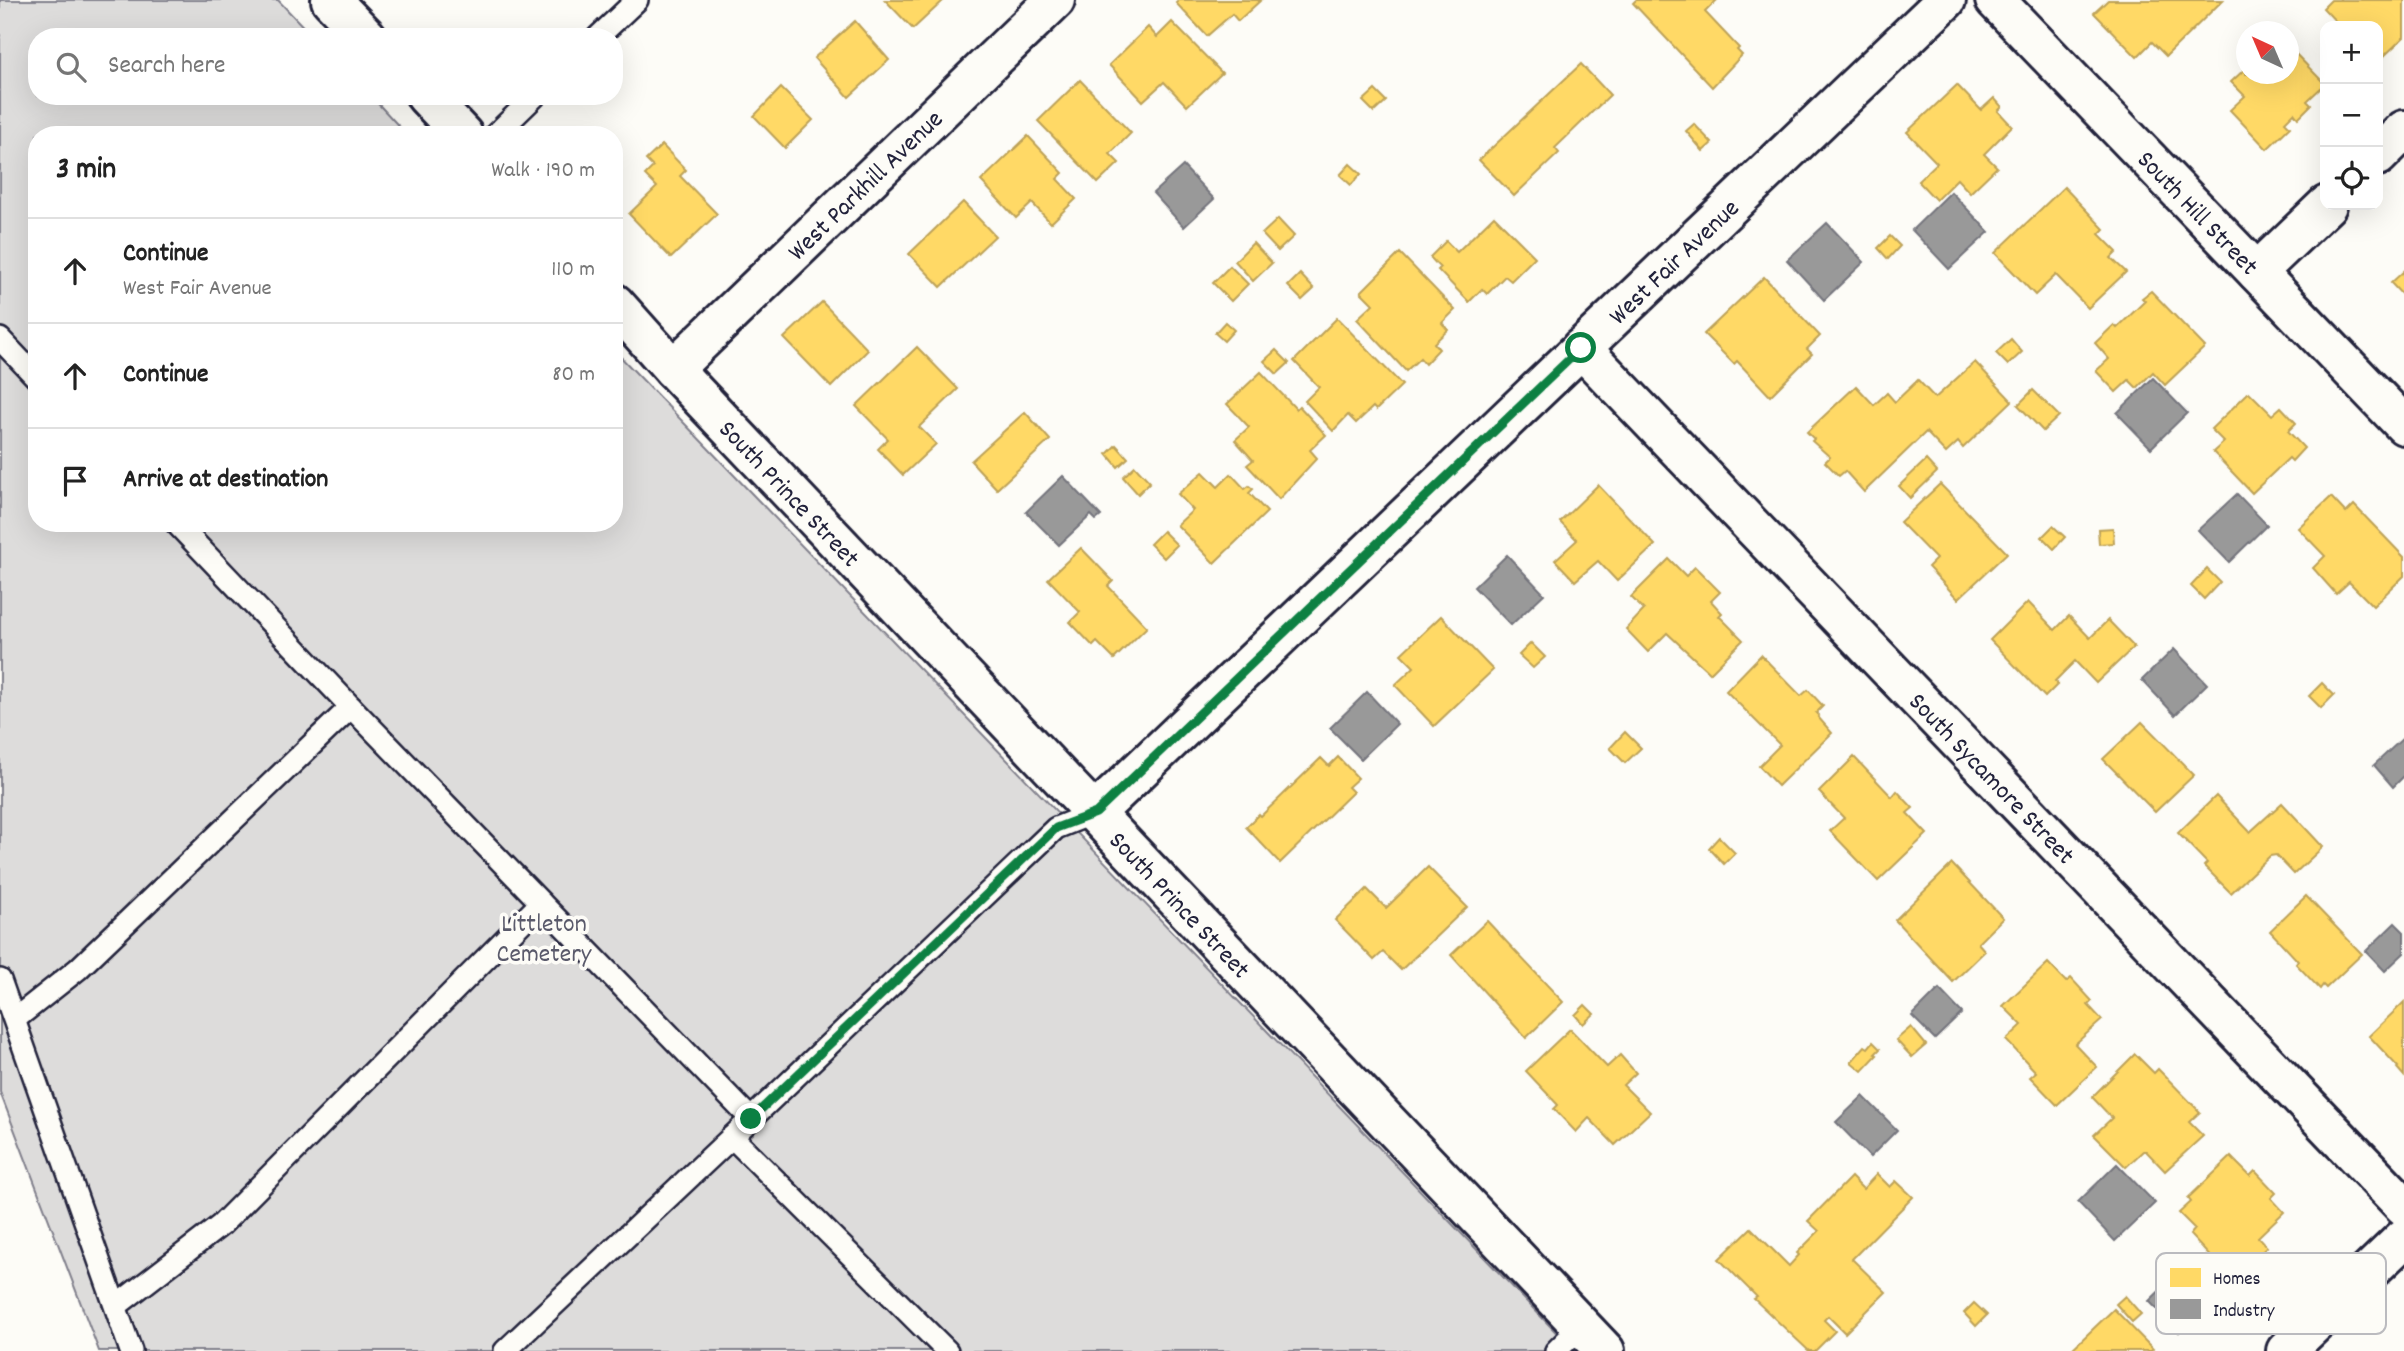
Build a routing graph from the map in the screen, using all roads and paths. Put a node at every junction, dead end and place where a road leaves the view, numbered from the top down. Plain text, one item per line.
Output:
1 (331, 0) edge
2 (637, 0) edge
3 (1055, 0) edge
4 (1946, 0) edge
5 (1995, 0) edge
6 (358, 28) edge
7 (607, 28) edge
8 (435, 105) edge
9 (526, 105) edge
10 (454, 126) edge
11 (504, 126) edge
12 (2404, 130) edge
13 (2383, 151) edge
14 (2322, 210) edge
15 (2257, 272) junction
16 (623, 313) edge
17 (0, 339) edge
18 (1581, 348) junction
19 (28, 368) edge
20 (673, 369) junction
21 (2404, 425) edge
22 (185, 532) edge
23 (351, 707) junction
24 (1096, 813) junction
25 (541, 902) junction
26 (0, 980) edge
27 (15, 1020) junction
28 (751, 1119) junction
29 (732, 1138) junction
30 (2404, 1206) edge
31 (2404, 1238) edge
32 (2386, 1255) edge
33 (116, 1306) junction
34 (2304, 1334) edge
35 (1581, 1343) edge
36 (131, 1351) edge
37 (505, 1351) edge
38 (947, 1351) edge
39 (2286, 1351) edge

1 - 6 street
2 - 7 lane
3 - 20 street, West Parkhill Avenue
4 - 18 street, West Fair Avenue
5 - 15 street, South Hill Street
8 - 10 street
9 - 11 lane
12 - 13 street
14 - 15 street
15 - 21 street, South Hill Street
16 - 20 street, South Prince Street
17 - 19 lane
18 - 24 street, West Fair Avenue
18 - 30 street, South Sycamore Street
20 - 24 street, South Prince Street
22 - 23 lane
23 - 25 lane
23 - 27 lane
24 - 28 lane
24 - 35 street, South Prince Street
25 - 28 lane
25 - 33 lane
26 - 27 lane
27 - 33 lane
28 - 29 lane
29 - 37 lane
29 - 38 lane
31 - 32 street
33 - 36 lane
34 - 39 street

